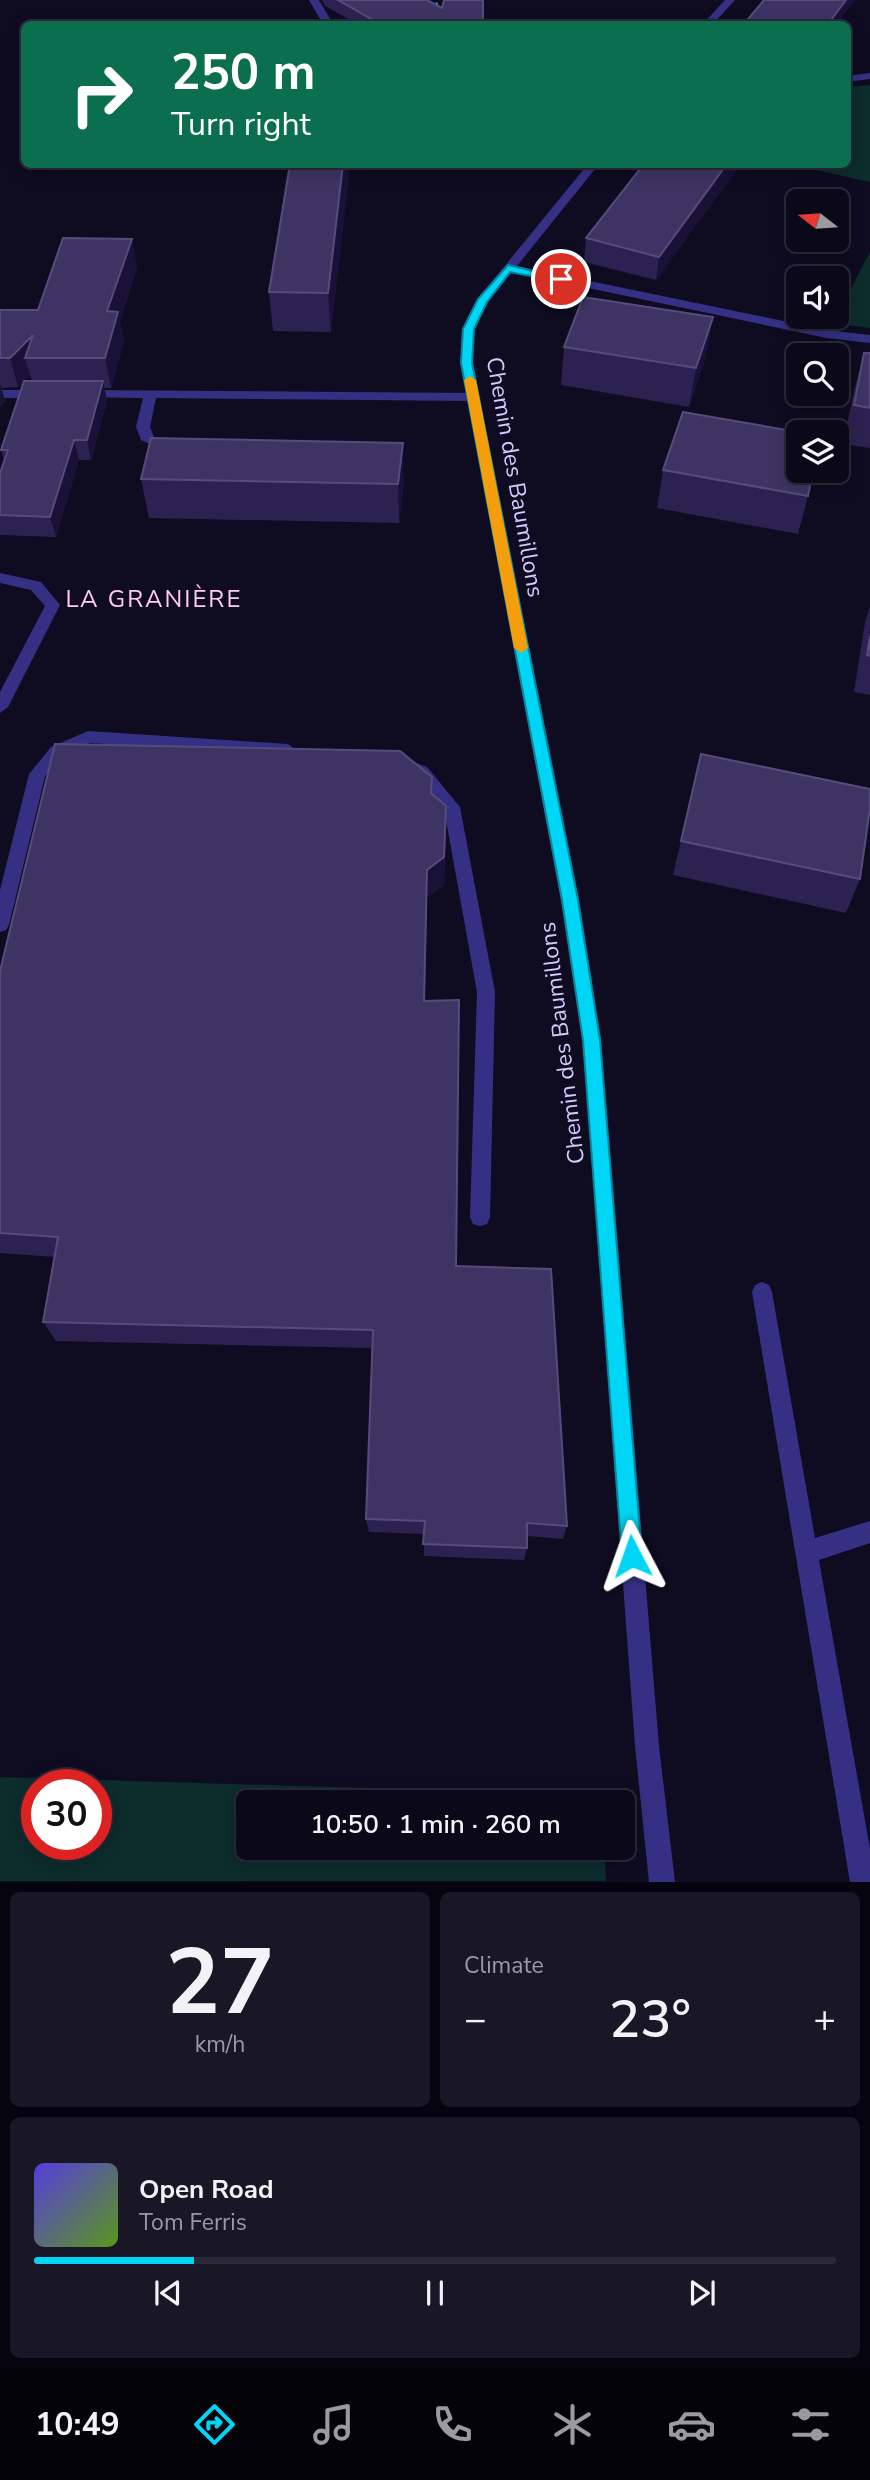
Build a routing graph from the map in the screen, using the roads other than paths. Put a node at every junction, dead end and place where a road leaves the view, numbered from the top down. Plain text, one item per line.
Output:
1 (314, 0) edge
2 (730, 0) edge
3 (326, 21) edge
4 (711, 21) edge
5 (870, 76) edge
6 (851, 78) edge
7 (591, 168) edge
8 (508, 268) junction
9 (870, 339) edge
10 (0, 394) edge
11 (150, 394) junction
12 (473, 397) junction
13 (179, 451) edge
14 (0, 579) edge
15 (5, 685) edge
16 (0, 707) edge
17 (307, 751) edge
18 (399, 761) edge
19 (0, 925) edge
20 (480, 1217) dead end
21 (762, 1292) dead end
22 (870, 1532) edge
23 (808, 1552) junction
24 (663, 1881) edge
25 (863, 1881) edge

1 - 3 street
2 - 4 street
5 - 6 street
7 - 8 street, Chemin des Baumillons
8 - 9 street
8 - 12 street, Chemin des Baumillons
10 - 11 street
11 - 12 street
11 - 13 street
12 - 24 street, Chemin des Baumillons
14 - 15 street
15 - 16 street
17 - 19 street
18 - 20 street
21 - 23 street
22 - 23 street
23 - 25 street

